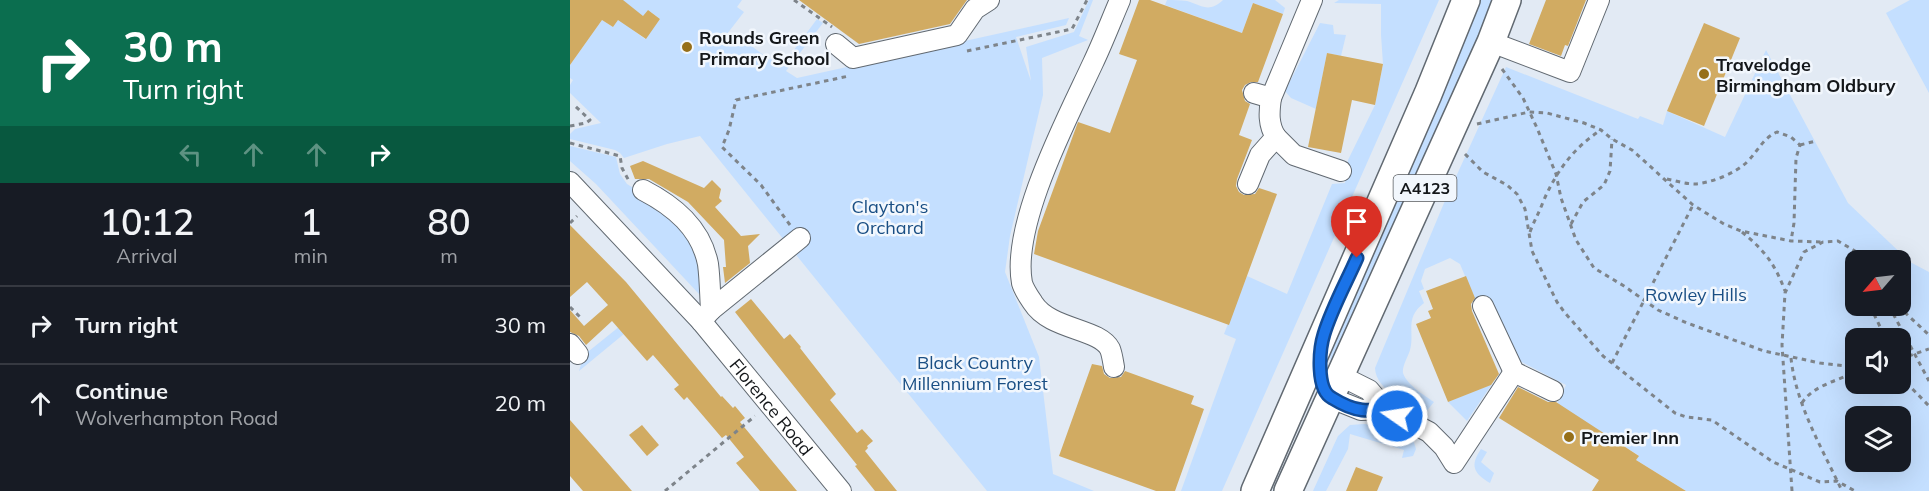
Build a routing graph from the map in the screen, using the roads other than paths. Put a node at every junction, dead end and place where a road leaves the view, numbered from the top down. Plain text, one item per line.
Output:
1 (989, 0) edge
2 (1120, 0) edge
3 (1312, 0) edge
4 (1466, 0) edge
5 (1507, 0) edge
6 (1599, 0) edge
7 (835, 37) road end
8 (1491, 42) junction
9 (1276, 137) junction
10 (1341, 171) dead end
11 (570, 182) edge
12 (1248, 184) dead end
13 (643, 190) road end
14 (800, 238) road end
15 (1483, 306) dead end
16 (706, 316) junction
17 (1323, 336) junction
18 (1114, 367) dead end
19 (1514, 372) junction
20 (1332, 387) junction
21 (1553, 391) dead end
22 (841, 491) edge
23 (1255, 491) edge
24 (1262, 491) edge
25 (1288, 491) edge

1 - 7 street
2 - 18 street
3 - 9 street
4 - 17 highway, A4123
5 - 8 highway, A4123
6 - 8 street
8 - 20 highway, A4123
9 - 10 street
9 - 12 street
11 - 16 street, Florence Road
13 - 16 street
14 - 16 street
15 - 19 street
16 - 22 street, Florence Road
17 - 20 highway
17 - 23 highway, A4123
19 - 20 street
19 - 21 street
20 - 24 highway
20 - 25 highway, A4123

